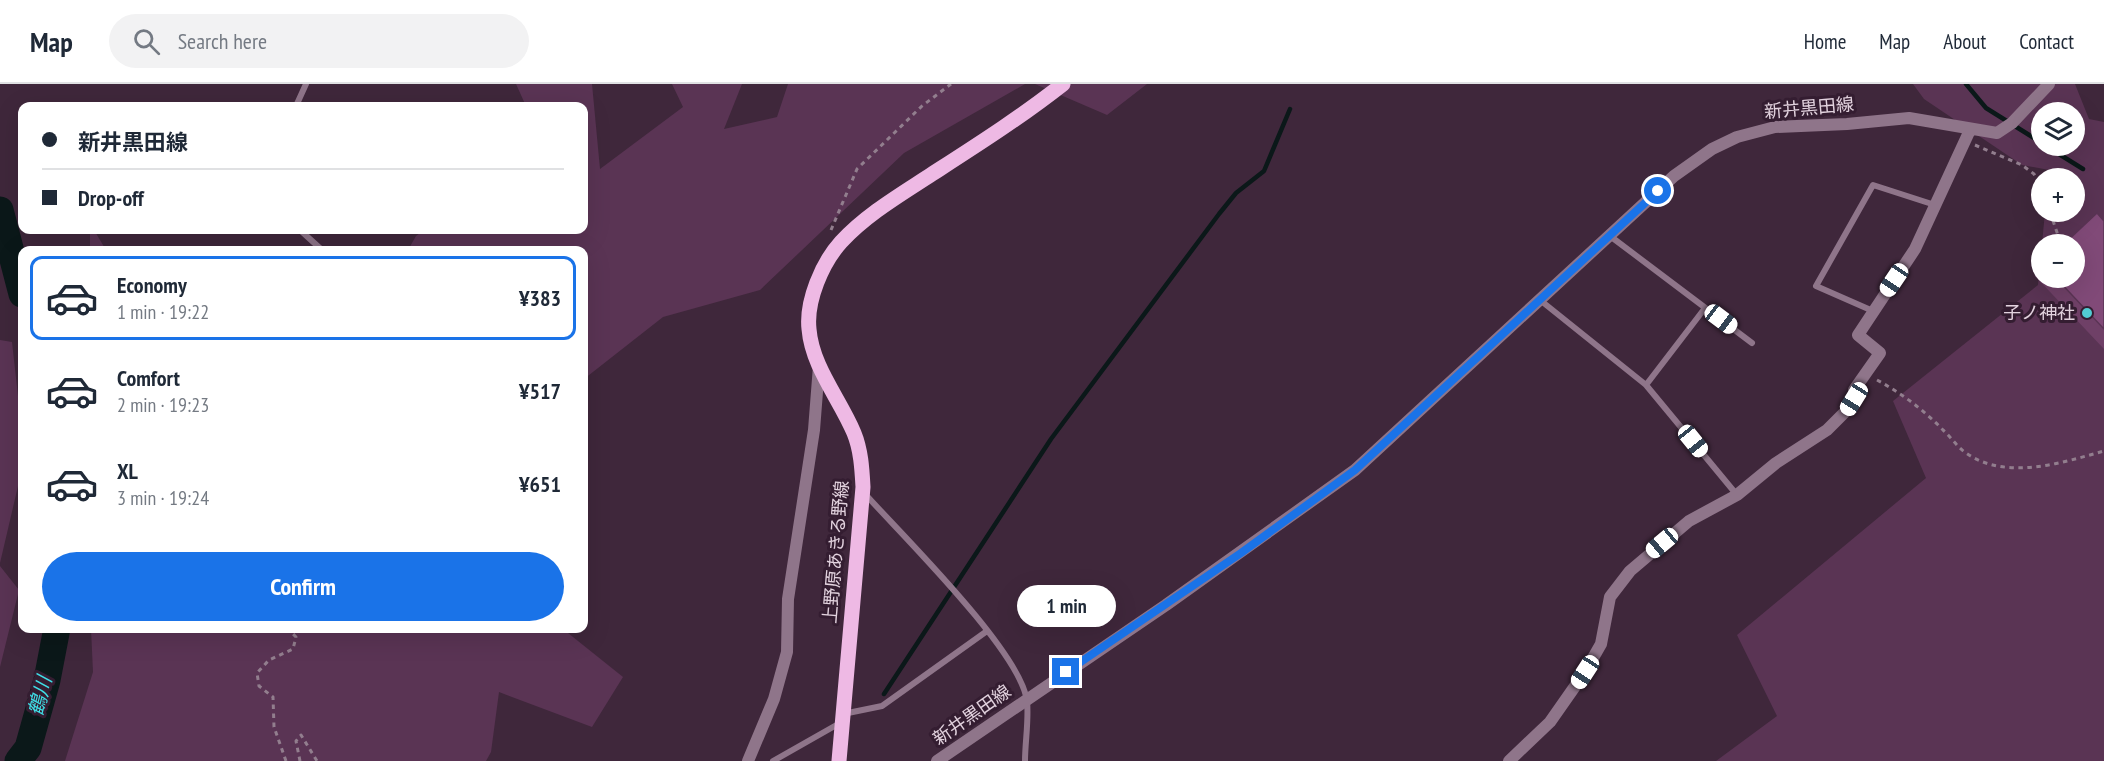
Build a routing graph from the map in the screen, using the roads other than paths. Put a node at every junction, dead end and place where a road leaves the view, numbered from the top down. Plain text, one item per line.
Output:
1 (306, 84) edge
2 (1063, 84) edge
3 (2049, 84) edge
4 (298, 102) edge
5 (1971, 134) junction
6 (1935, 205) junction
7 (304, 234) edge
8 (1610, 236) junction
9 (318, 246) edge
10 (1539, 300) junction
11 (1705, 308) junction
12 (1873, 311) junction
13 (1752, 343) dead end
14 (819, 365) junction
15 (1646, 385) junction
16 (862, 492) junction
17 (1737, 495) junction
18 (987, 631) junction
19 (1027, 699) junction
20 (842, 718) junction
21 (748, 761) edge
22 (773, 761) edge
23 (839, 761) edge
24 (937, 761) edge
25 (1025, 761) edge
26 (1509, 761) edge

1 - 4 lane
2 - 14 main road, 上野原あきる野線
3 - 5 street, 新井黒田線
5 - 6 street
5 - 8 street, 新井黒田線
6 - 12 street
6 - 12 lane
7 - 9 lane
8 - 10 street, 新井黒田線
8 - 11 lane
10 - 15 lane
10 - 19 street, 新井黒田線
11 - 13 lane
11 - 15 lane
12 - 17 street
14 - 16 main road, 上野原あきる野線
14 - 21 street
15 - 17 lane
16 - 18 lane
16 - 20 main road, 上野原あきる野線
17 - 26 street
18 - 19 lane
18 - 20 lane
19 - 24 street, 新井黒田線
19 - 25 lane
20 - 22 lane
20 - 23 main road, 上野原あきる野線

